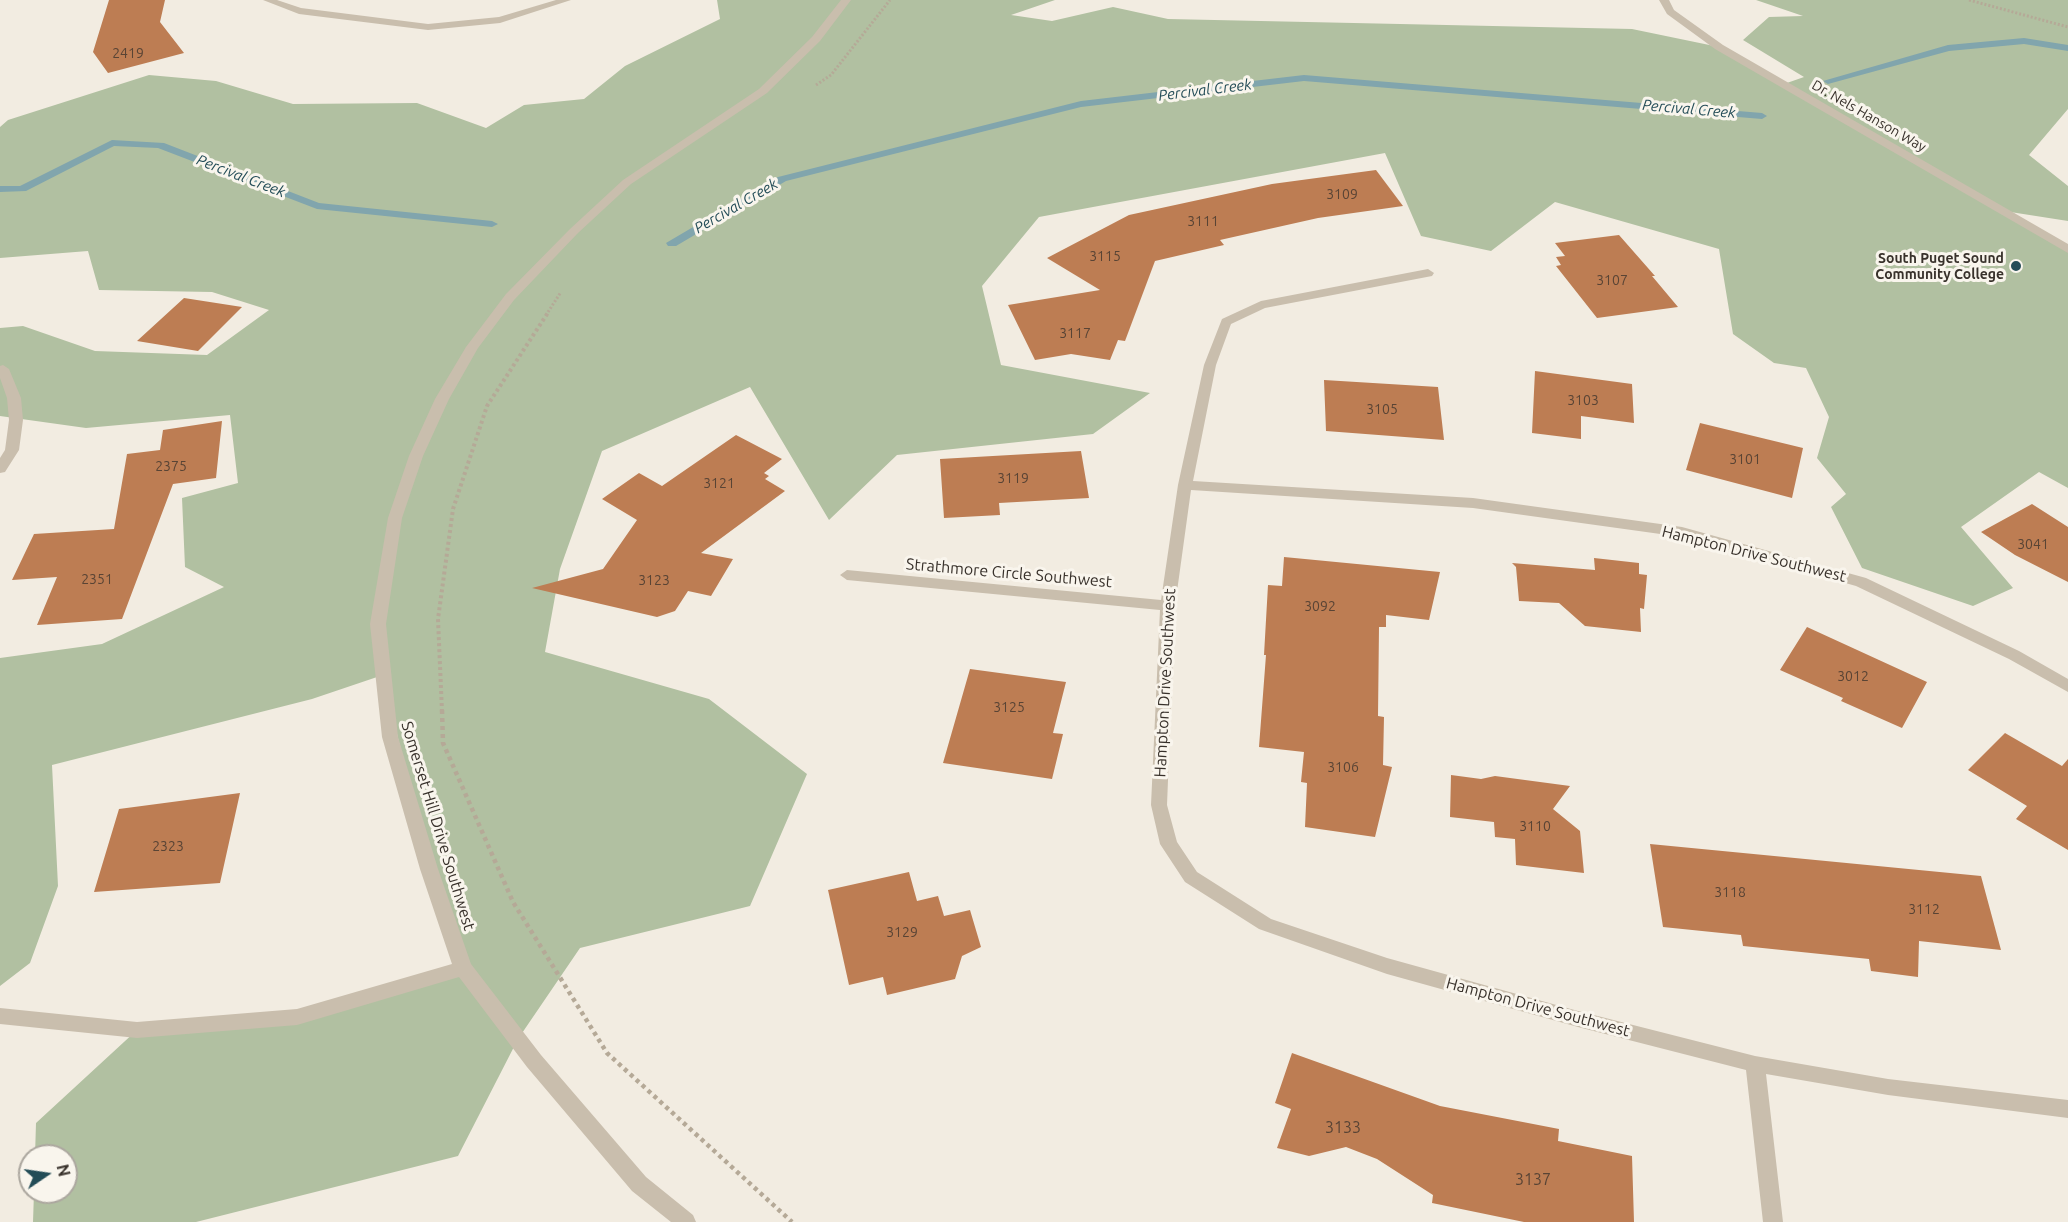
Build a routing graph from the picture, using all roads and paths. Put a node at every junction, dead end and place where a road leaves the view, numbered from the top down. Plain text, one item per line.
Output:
1 (268, 0) edge
2 (566, 0) edge
3 (846, 0) edge
4 (890, 0) edge
5 (1664, 0) edge
6 (1969, 0) edge
7 (2068, 27) edge
8 (811, 87) dead end
9 (2068, 249) edge
10 (1428, 273) dead end
11 (563, 289) dead end
12 (3, 369) dead end
13 (0, 469) edge
14 (1185, 485) junction
15 (847, 575) dead end
16 (1168, 606) junction
17 (2068, 686) edge
18 (463, 968) junction
19 (0, 1016) edge
20 (1755, 1064) junction
21 (2068, 1109) edge
22 (686, 1222) edge
23 (792, 1222) edge
24 (1773, 1222) edge

1 - 2 street
3 - 18 street, Somerset Hill Drive Southwest
4 - 8 path
5 - 9 street, Dr. Nels Hanson Way
6 - 7 path
10 - 14 street
11 - 23 path
12 - 13 street
14 - 16 street, Hampton Drive Southwest
14 - 17 street, Hampton Drive Southwest
15 - 16 street, Strathmore Circle Southwest
16 - 20 street, Hampton Drive Southwest
18 - 19 street
18 - 22 street, Somerset Hill Drive Southwest
20 - 21 street, Hampton Drive Southwest
20 - 24 street

